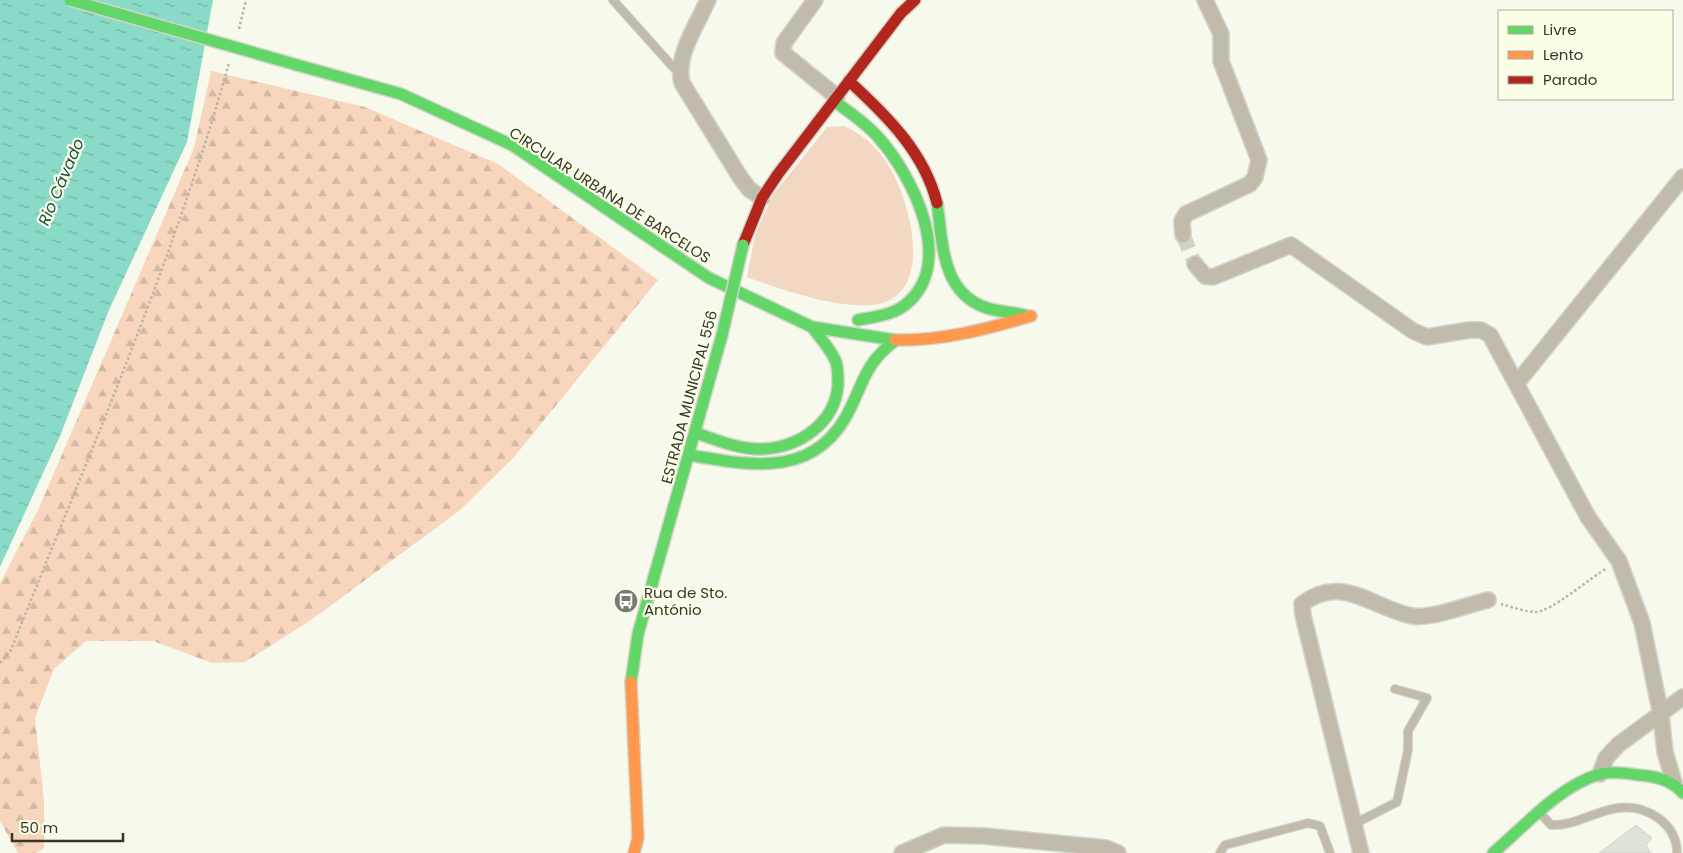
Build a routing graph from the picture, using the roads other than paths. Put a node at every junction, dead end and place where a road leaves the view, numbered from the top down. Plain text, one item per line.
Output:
1 (70, 0) edge
2 (613, 0) edge
3 (708, 0) edge
4 (815, 0) edge
5 (915, 0) edge
6 (1205, 0) edge
7 (679, 71) junction
8 (849, 81) junction
9 (836, 99) junction
10 (1683, 176) edge
11 (762, 198) junction
12 (1183, 235) tunnel mouth
13 (1195, 264) tunnel mouth
14 (764, 304) junction
15 (811, 312) dead end
16 (892, 324) dead end
17 (1000, 324) junction
18 (936, 326) dead end
19 (812, 327) junction
20 (896, 340) junction
21 (1517, 383) junction
22 (696, 433) junction
23 (690, 455) junction
24 (1488, 600) road end
25 (1395, 689) dead end
26 (1683, 697) edge
27 (1661, 714) junction
28 (1600, 774) junction
29 (1678, 788) edge
30 (1540, 814) junction
31 (1354, 824) junction
32 (907, 852) edge
33 (634, 853) edge
34 (1118, 853) edge
35 (1220, 853) edge
36 (1330, 853) edge
37 (1362, 853) edge
38 (1493, 853) edge
39 (1677, 853) edge

1 - 14 main road, CIRCULAR URBANA DE BARCELOS, bridge
2 - 7 lane
3 - 7 street
4 - 9 street
5 - 8 main road, ESTRADA MUNICIPAL 556
6 - 12 street
7 - 11 street
8 - 9 main road, ESTRADA MUNICIPAL 556
8 - 17 main road
9 - 11 main road, ESTRADA MUNICIPAL 556
9 - 16 main road
10 - 21 street
11 - 22 main road, ESTRADA MUNICIPAL 556, bridge
13 - 21 street
14 - 15 main road, CIRCULAR URBANA DE BARCELOS
14 - 19 main road, CIRCULAR URBANA DE BARCELOS
17 - 18 main road
17 - 20 main road, CIRCULAR URBANA DE BARCELOS
19 - 20 main road, CIRCULAR URBANA DE BARCELOS
19 - 22 main road
20 - 23 main road
21 - 27 street
22 - 23 main road, ESTRADA MUNICIPAL 556
23 - 33 main road, ESTRADA MUNICIPAL 556
24 - 31 street
25 - 31 lane
26 - 27 street
27 - 28 street
27 - 29 street
28 - 29 main road
28 - 30 main road
30 - 38 main road
30 - 39 lane
31 - 37 street
32 - 34 street
35 - 36 lane

